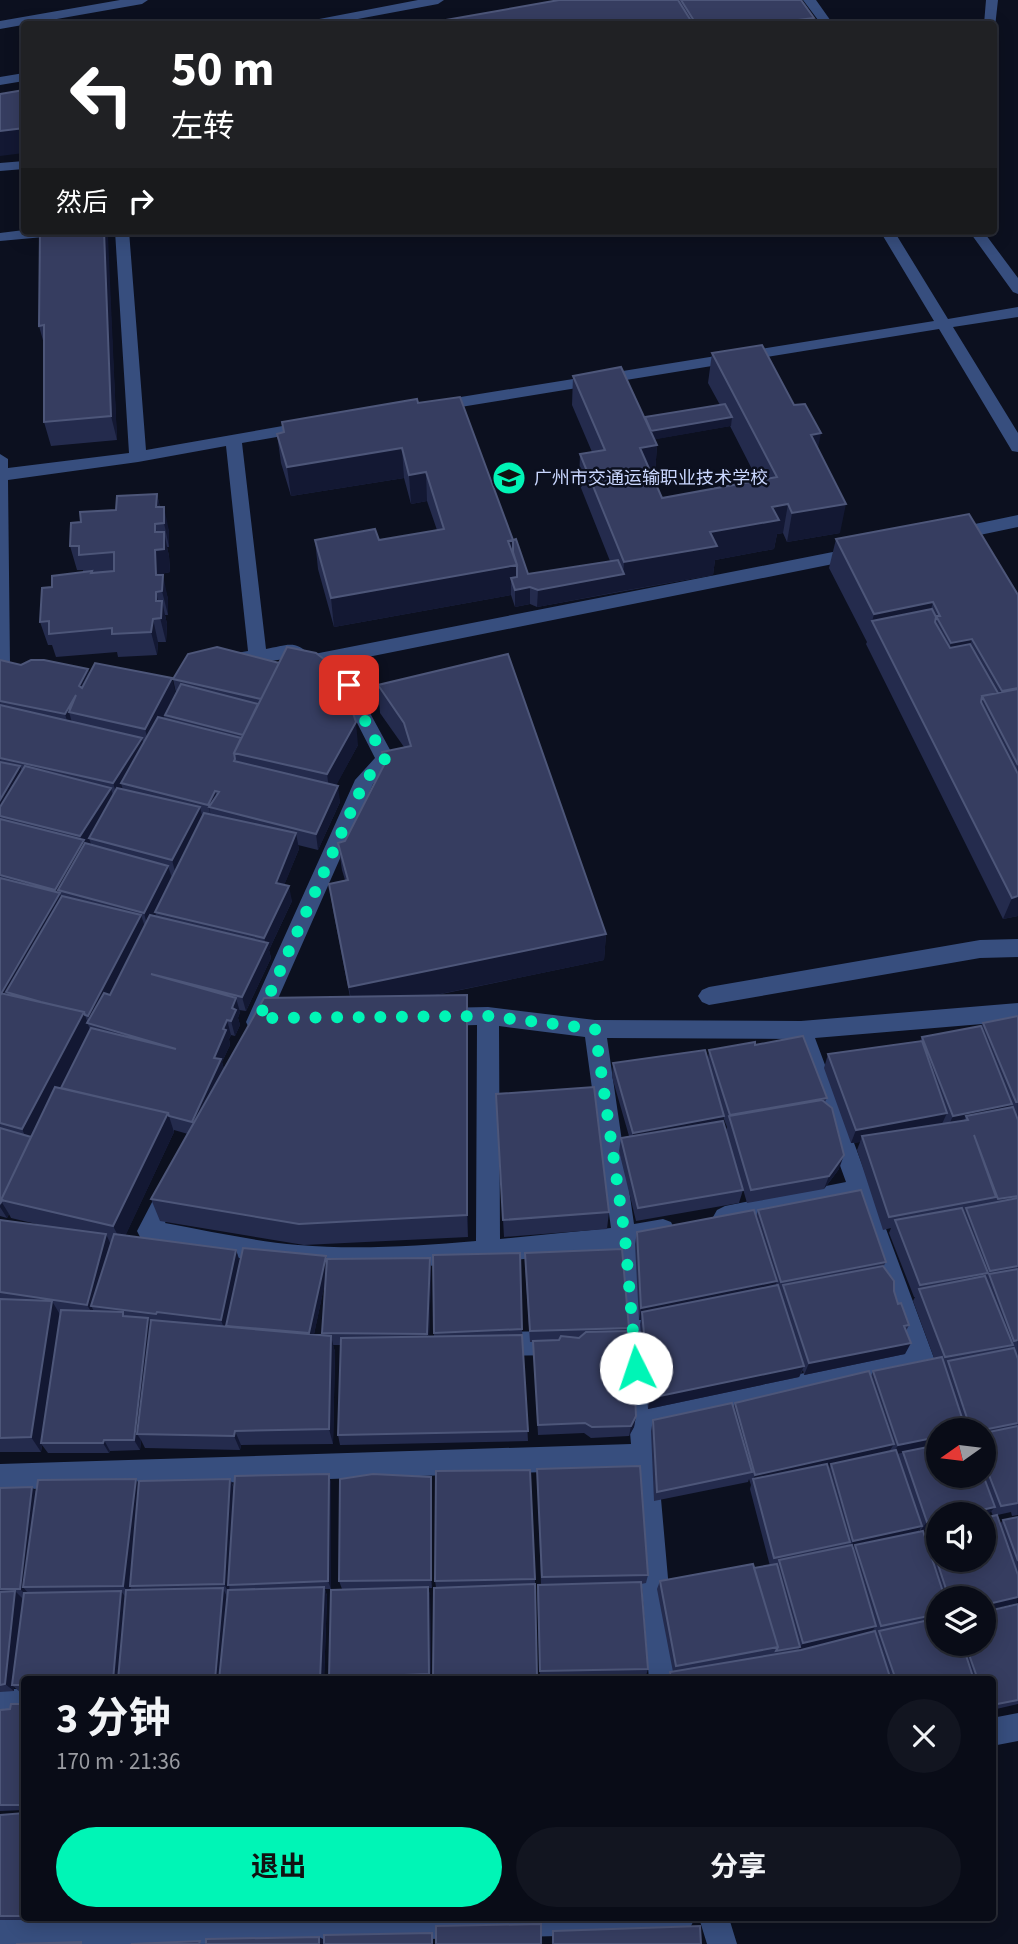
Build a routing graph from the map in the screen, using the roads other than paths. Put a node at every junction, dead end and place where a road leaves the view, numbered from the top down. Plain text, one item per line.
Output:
1 (142, 0) edge
2 (438, 0) edge
3 (809, 0) edge
4 (992, 0) edge
5 (106, 3) edge
6 (330, 21) edge
7 (825, 21) edge
8 (990, 21) edge
9 (0, 25) edge
10 (21, 78) edge
11 (0, 81) edge
12 (21, 165) edge
13 (0, 167) edge
14 (22, 235) edge
15 (122, 235) edge
16 (889, 235) edge
17 (979, 235) edge
18 (0, 237) edge
19 (1018, 289) edge
20 (1018, 312) edge
21 (944, 324) junction
22 (425, 408) edge
23 (329, 423) edge
24 (233, 439) junction
25 (1018, 447) edge
26 (138, 457) junction
27 (1, 467) edge
28 (1018, 521) edge
29 (937, 537) edge
30 (870, 551) edge
31 (258, 656) junction
32 (208, 663) edge
33 (303, 663) junction
34 (5, 665) edge
35 (1018, 948) edge
36 (709, 996) dead end
37 (1018, 1012) edge
38 (488, 1016) junction
39 (421, 1017) edge
40 (259, 1018) junction
41 (286, 1018) edge
42 (595, 1029) junction
43 (801, 1030) junction
44 (247, 1042) edge
45 (180, 1172) edge
46 (860, 1189) junction
47 (149, 1231) junction
48 (625, 1237) junction
49 (127, 1241) edge
50 (488, 1251) junction
51 (608, 1341) edge
52 (635, 1341) junction
53 (581, 1342) edge
54 (473, 1345) edge
55 (640, 1422) junction
56 (643, 1456) junction
57 (0, 1477) edge
58 (663, 1676) edge
59 (21, 1702) edge
60 (0, 1703) edge
61 (1018, 1727) edge
62 (996, 1731) edge
63 (560, 1921) edge
64 (715, 1921) edge
65 (0, 1935) edge
66 (722, 1944) edge

1 - 5 street
2 - 6 street
3 - 7 street
4 - 8 street
5 - 9 street
10 - 11 street
12 - 13 street
14 - 18 street
15 - 26 street
16 - 21 street
17 - 19 street
20 - 21 street
21 - 22 street
21 - 25 street
23 - 24 street
24 - 26 street
24 - 31 street
26 - 27 street
27 - 34 street
28 - 29 street
30 - 33 street
31 - 32 street
31 - 33 street
33 - 40 street
35 - 36 street
37 - 43 street
38 - 39 street
38 - 42 street
38 - 50 street
40 - 41 street
40 - 44 street
42 - 43 street
42 - 48 street
43 - 46 street
45 - 47 street
46 - 48 street
46 - 55 street
47 - 49 street
47 - 50 street
48 - 50 street
48 - 52 street
51 - 52 street
52 - 55 street
53 - 54 street
55 - 56 street
56 - 57 street
56 - 58 street
59 - 60 street
61 - 62 street
63 - 65 street
64 - 66 street

